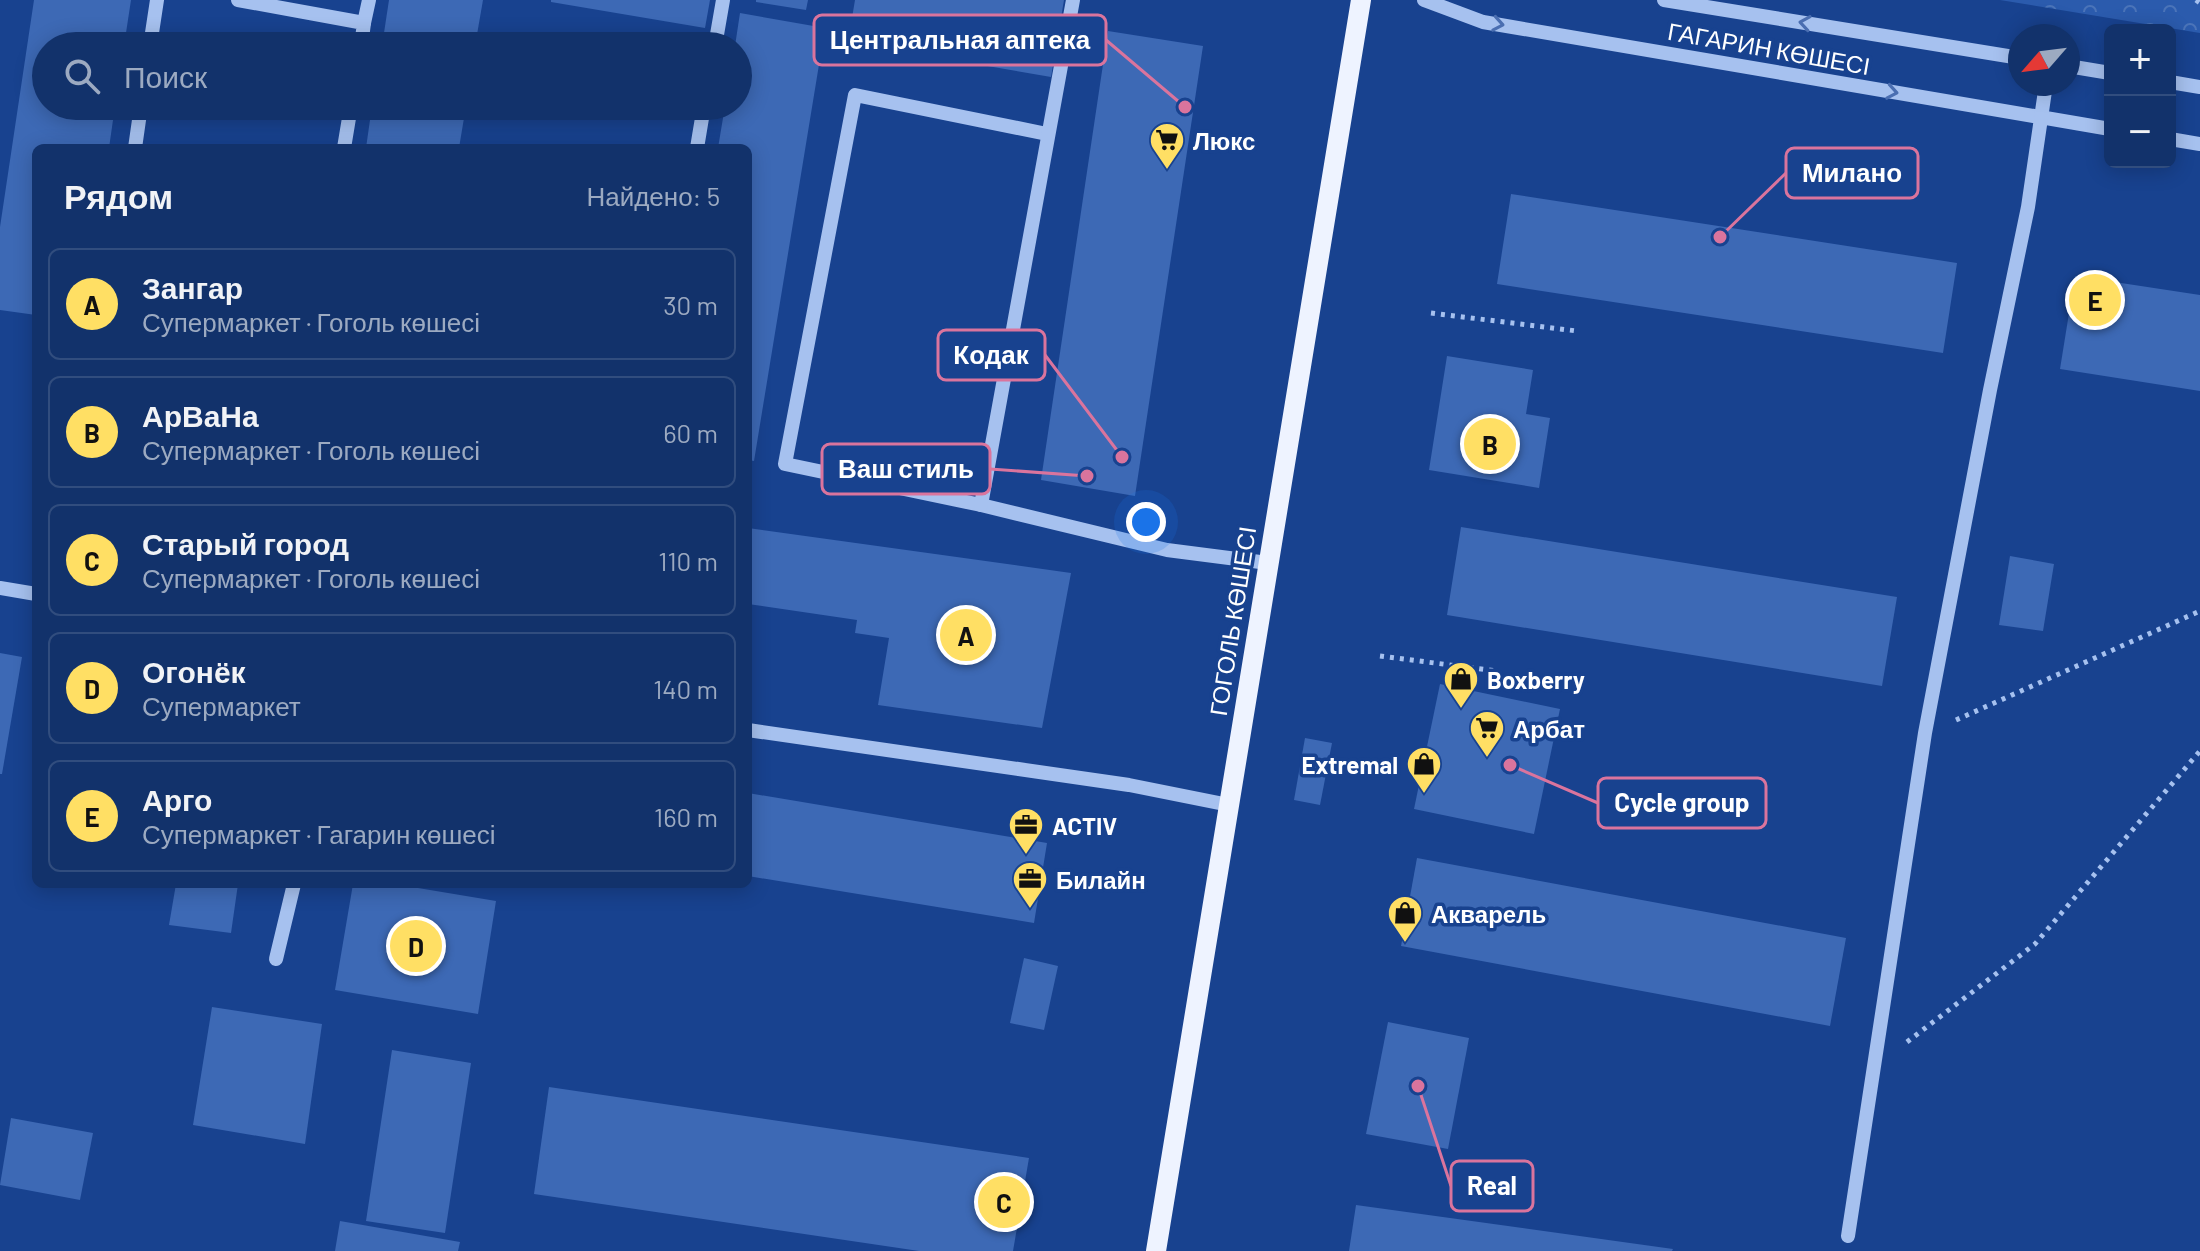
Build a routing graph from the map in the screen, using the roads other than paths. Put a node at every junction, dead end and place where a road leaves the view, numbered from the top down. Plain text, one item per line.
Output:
1 (157, 0) edge
2 (238, 0) edge
3 (369, 0) edge
4 (723, 0) edge
5 (1073, 0) edge
6 (1361, 0) edge
7 (1424, 0) edge
8 (1664, 0) edge
9 (364, 23) junction
10 (152, 32) edge
11 (363, 32) edge
12 (717, 32) edge
13 (2008, 56) edge
14 (2080, 68) edge
15 (2104, 72) edge
16 (2176, 83) edge
17 (2200, 87) edge
18 (2044, 96) edge
19 (2040, 117) junction
20 (139, 120) edge
21 (349, 120) edge
22 (702, 120) edge
23 (2104, 128) edge
24 (1047, 134) junction
25 (2176, 140) edge
26 (136, 144) edge
27 (345, 144) edge
28 (698, 144) edge
29 (2200, 144) edge
30 (981, 505) junction
31 (1268, 563) junction
32 (0, 588) edge
33 (32, 593) edge
34 (752, 731) edge
35 (1229, 805) junction
36 (293, 888) edge
37 (276, 959) dead end
38 (1848, 1236) dead end
39 (1156, 1251) edge

1 - 10 street
2 - 9 street
3 - 9 street
4 - 12 street
5 - 24 street
6 - 31 main road, ГОГОЛЬ КӨШЕСІ
7 -> 19 street, ГАГАРИН КӨШЕСІ
13 -> 8 street, ГАГАРИН КӨШЕСІ
9 - 11 street
14 - 15 street
16 - 17 street
18 - 19 street
19 - 23 street, ГАГАРИН КӨШЕСІ
19 - 38 street
20 - 26 street
21 - 27 street
22 - 28 street
24 - 30 street
24 - 30 street
25 - 29 street
30 - 31 street
31 - 35 main road, ГОГОЛЬ КӨШЕСІ
32 - 33 street
34 - 35 street
35 - 39 main road, ГОГОЛЬ КӨШЕСІ
36 - 37 street

